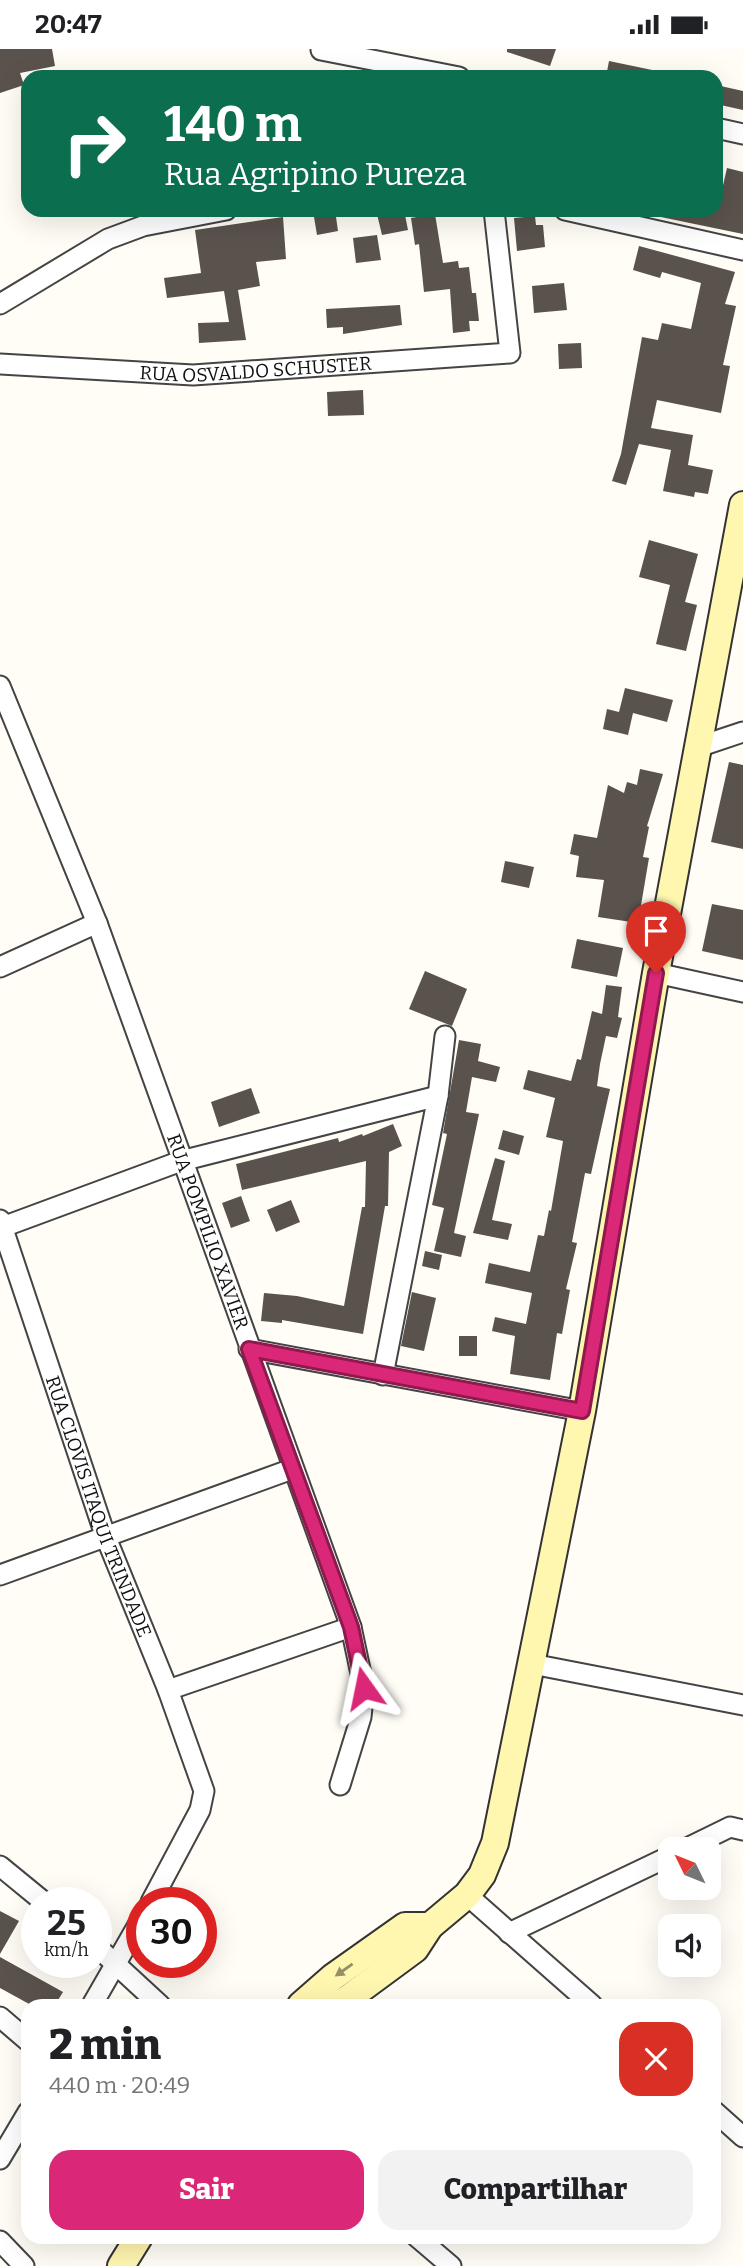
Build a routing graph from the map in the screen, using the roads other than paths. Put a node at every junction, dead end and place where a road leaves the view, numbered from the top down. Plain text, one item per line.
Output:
1 (321, 50) edge
2 (423, 70) edge
3 (723, 130) edge
4 (743, 134) edge
5 (190, 217) edge
6 (495, 217) edge
7 (596, 217) edge
8 (743, 250) edge
9 (0, 304) edge
10 (0, 364) edge
11 (743, 505) edge
12 (0, 686) edge
13 (743, 732) edge
14 (701, 746) junction
15 (97, 923) junction
16 (0, 967) edge
17 (656, 973) junction
18 (743, 992) edge
19 (445, 1036) dead end
20 (438, 1096) junction
21 (181, 1161) junction
22 (1, 1225) edge
23 (249, 1349) junction
24 (383, 1375) junction
25 (582, 1411) junction
26 (292, 1469) junction
27 (105, 1535) junction
28 (0, 1575) edge
29 (351, 1627) junction
30 (532, 1664) junction
31 (168, 1690) junction
32 (743, 1705) edge
33 (340, 1785) dead end
34 (743, 1830) edge
35 (710, 1837) edge
36 (658, 1862) edge
37 (0, 1866) edge
38 (26, 1887) edge
39 (158, 1887) edge
40 (467, 1895) junction
41 (430, 1926) junction
42 (509, 1933) junction
43 (126, 1948) edge
44 (112, 1958) edge
45 (118, 1963) junction
46 (96, 1999) edge
47 (154, 1999) edge
48 (308, 1999) edge
49 (347, 1999) edge
50 (585, 1999) edge
51 (0, 2017) edge
52 (21, 2035) edge
53 (721, 2118) edge
54 (21, 2124) edge
55 (743, 2137) edge
56 (0, 2159) edge
57 (0, 2241) edge
58 (135, 2244) edge
59 (425, 2244) edge
60 (24, 2266) edge
61 (121, 2266) edge
62 (451, 2266) edge

1 - 2 street
3 - 4 street
5 - 9 street
6 - 10 street, RUA OSVALDO SCHUSTER
7 - 8 street
11 - 14 main road
12 - 15 street, RUA POMPILIO XAVIER
13 - 14 street
14 - 17 main road
15 - 16 street
15 - 21 street, RUA POMPILIO XAVIER
17 - 18 street
17 - 25 main road
19 - 20 street
20 - 21 street
20 - 24 street
21 - 22 street
21 - 23 street, RUA POMPILIO XAVIER
22 - 27 street, RUA CLOVIS ITAQUI TRINDADE
23 - 24 street
23 - 26 street, RUA POMPILIO XAVIER
24 - 25 street
25 - 30 main road
26 - 27 street
26 - 29 street, RUA POMPILIO XAVIER
27 - 28 street
27 - 31 street, RUA CLOVIS ITAQUI TRINDADE
29 - 31 street
29 - 33 street, RUA POMPILIO XAVIER
30 - 32 street
30 - 40 main road
31 - 39 street, RUA CLOVIS ITAQUI TRINDADE
34 - 35 street
36 - 42 street
37 - 38 street
40 - 41 main road
40 - 42 street
41 -> 48 main road
41 - 49 main road
42 - 50 street
43 - 45 street
44 - 45 street
45 - 46 street
45 - 47 street
51 - 52 street
53 - 55 street
54 - 56 street
57 - 60 street
58 - 61 main road
59 - 62 street

